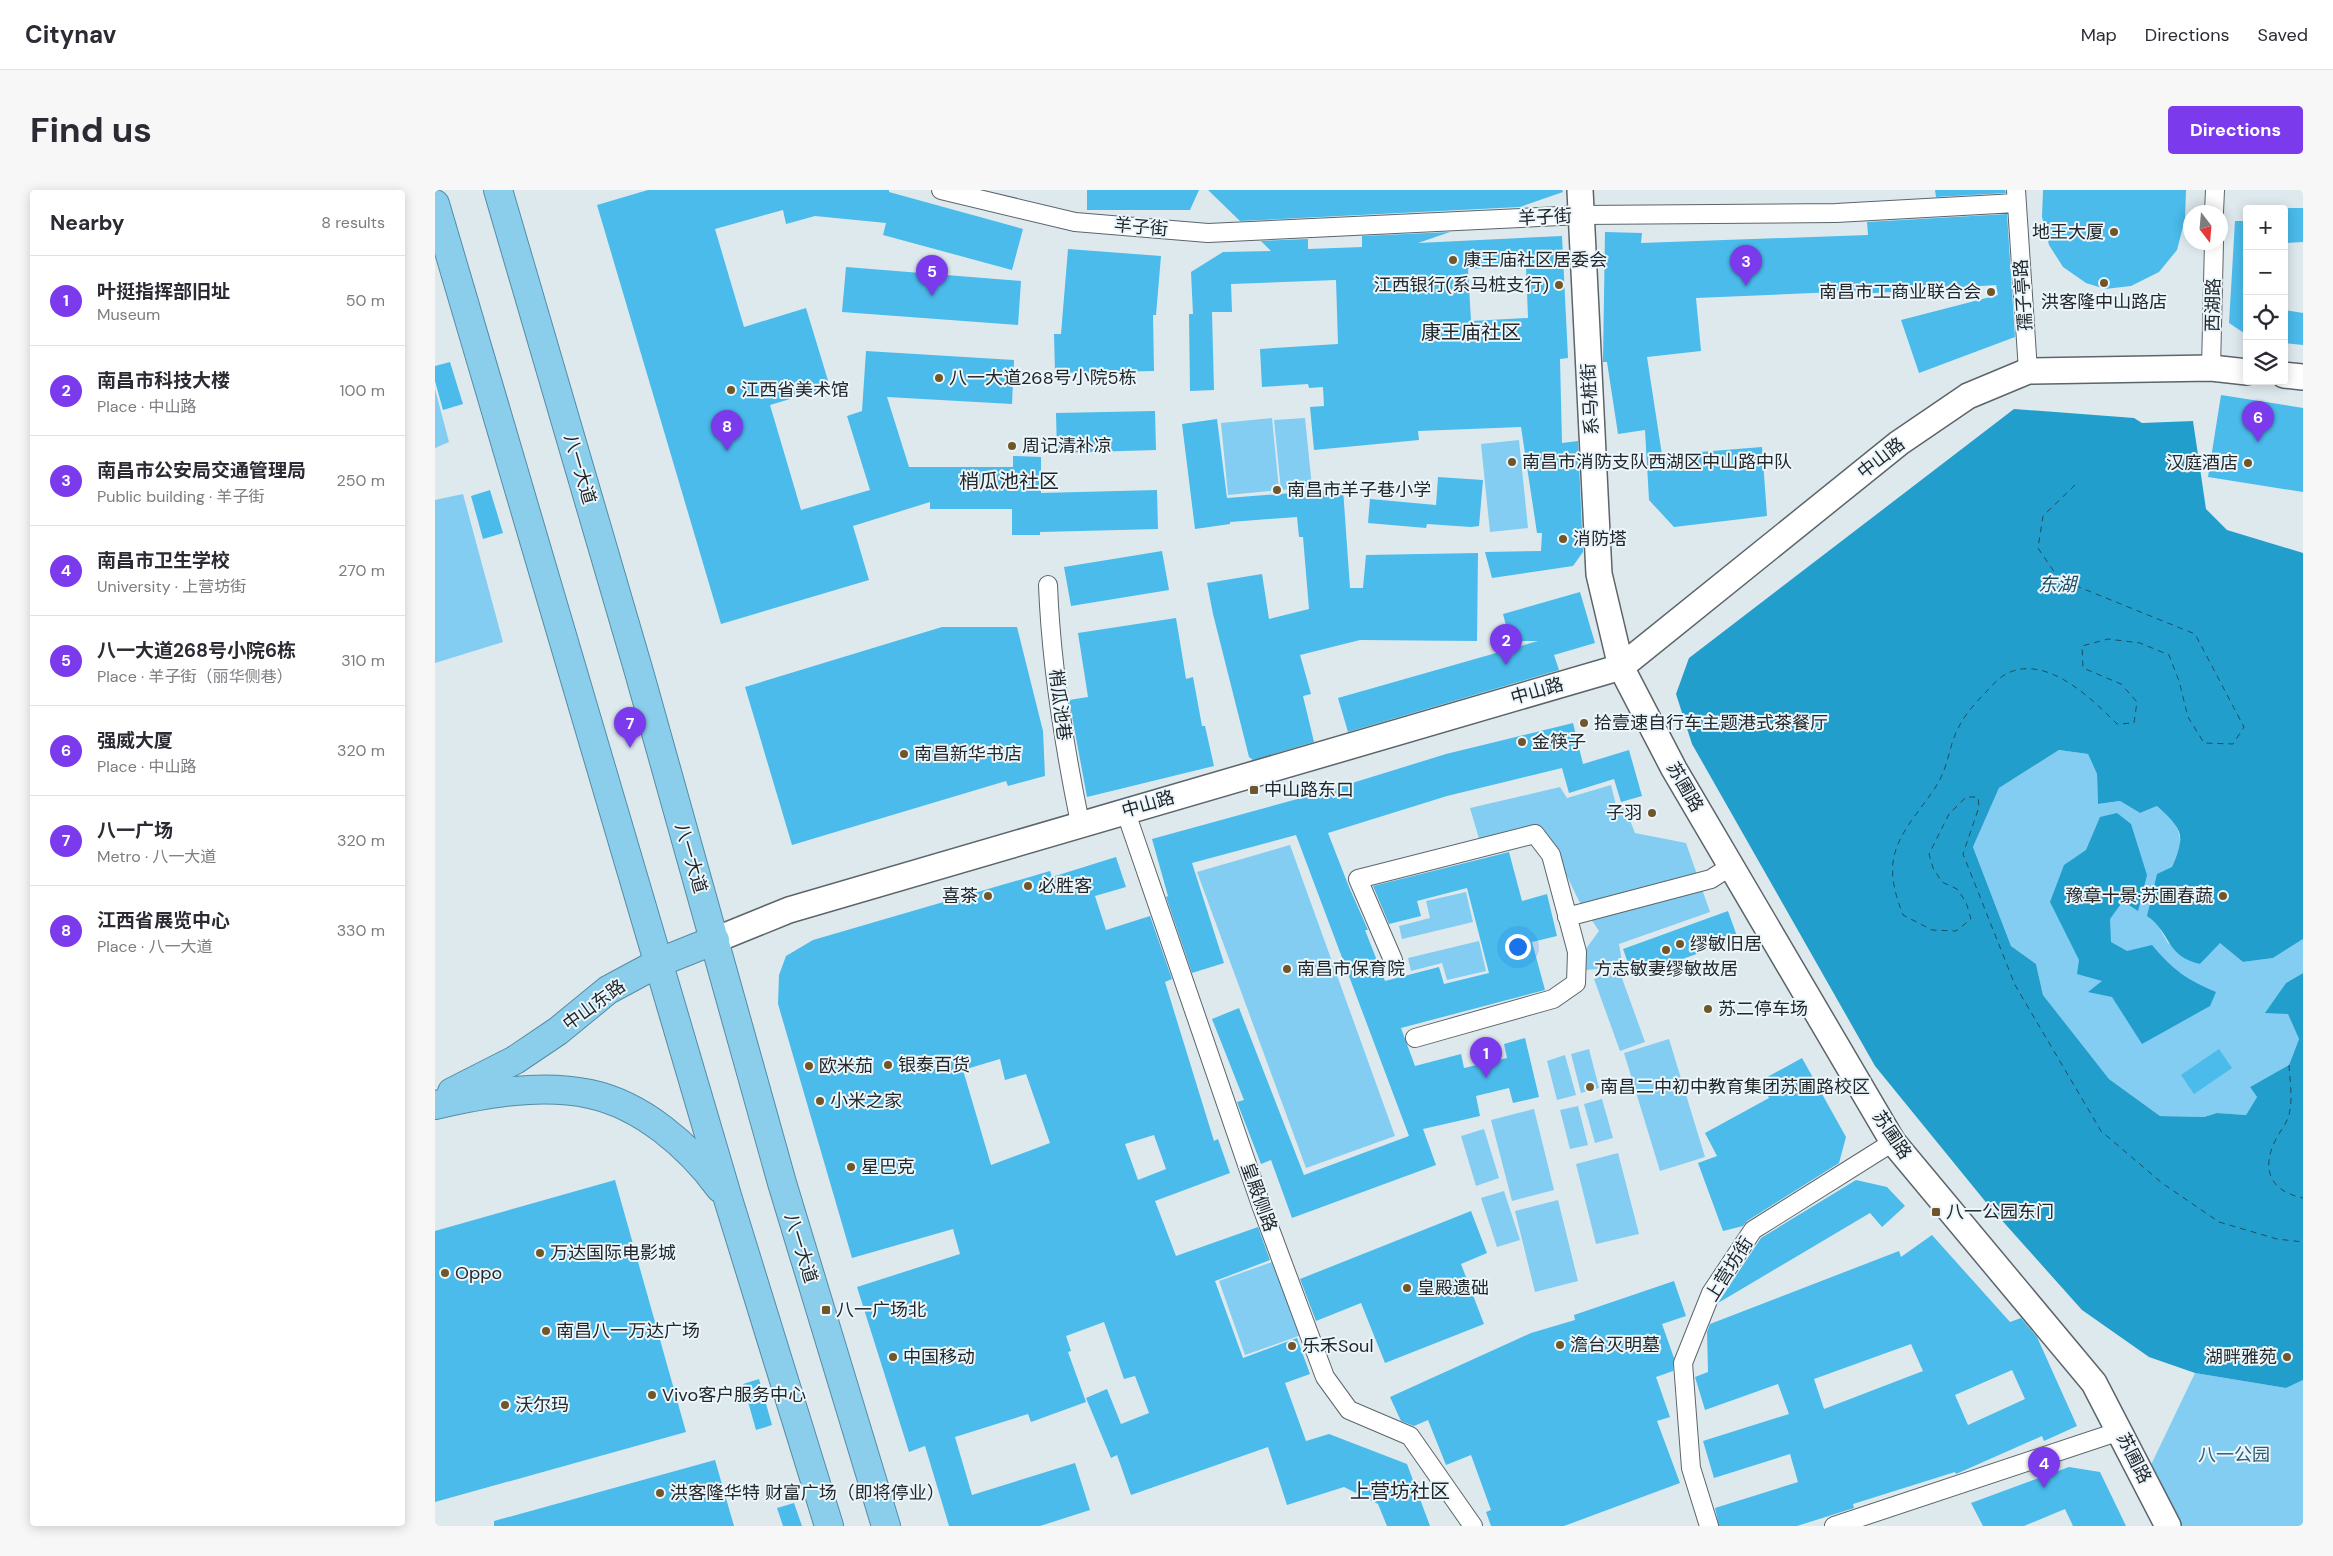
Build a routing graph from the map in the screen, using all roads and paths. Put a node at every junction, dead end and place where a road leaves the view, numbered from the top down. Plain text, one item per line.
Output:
1 (498, 190) edge
2 (941, 190) edge
3 (1580, 190) edge
4 (2215, 190) edge
5 (2016, 197) edge
6 (435, 204) edge
7 (2214, 205) edge
8 (1581, 215) junction
9 (2214, 250) edge
10 (2211, 368) junction
11 (2028, 371) junction
12 (2243, 372) edge
13 (2288, 375) edge
14 (2303, 377) edge
15 (1048, 585) dead end
16 (1621, 667) junction
17 (1125, 810) junction
18 (1080, 824) junction
19 (1731, 866) junction
20 (1567, 917) junction
21 (759, 920) joint
22 (715, 940) junction
23 (1393, 960) dead end
24 (660, 962) junction
25 (1415, 1038) dead end
26 (435, 1100) edge
27 (435, 1105) edge
28 (1893, 1142) junction
29 (728, 1199) junction
30 (2120, 1431) junction
31 (829, 1526) edge
32 (886, 1526) edge
33 (1473, 1526) edge
34 (1709, 1526) edge
35 (1834, 1526) edge
36 (2168, 1526) edge

1 - 22 highway, 八一大道
2 - 8 street, 羊子街
3 - 8 main road, 系马桩街
4 - 7 street
5 - 8 street, 羊子街
5 - 11 street, 孺子亭路
6 - 24 highway
8 - 16 main road, 系马桩街
9 - 10 street, 西湖路
10 - 11 main road, 中山路
10 - 12 main road, 中山路
11 - 16 main road, 中山路
13 - 14 main road
15 - 18 street, 梢瓜池巷
16 - 17 main road, 中山路
16 - 19 main road, 苏圃路
17 - 18 main road, 中山路
17 - 33 street, 皇殿侧路
18 - 21 main road, 中山路
19 - 20 street
19 - 28 main road, 苏圃路
20 - 23 street
20 - 25 street
21 - 22 main road, 中山东路
22 - 24 highway, 中山东路
22 - 32 highway, 八一大道
24 - 26 highway, 中山东路
24 - 29 highway
27 - 29 highway
28 - 30 main road, 苏圃路
28 - 34 street, 上营坊街
29 - 31 highway
30 - 35 street
30 - 36 main road, 苏圃路

